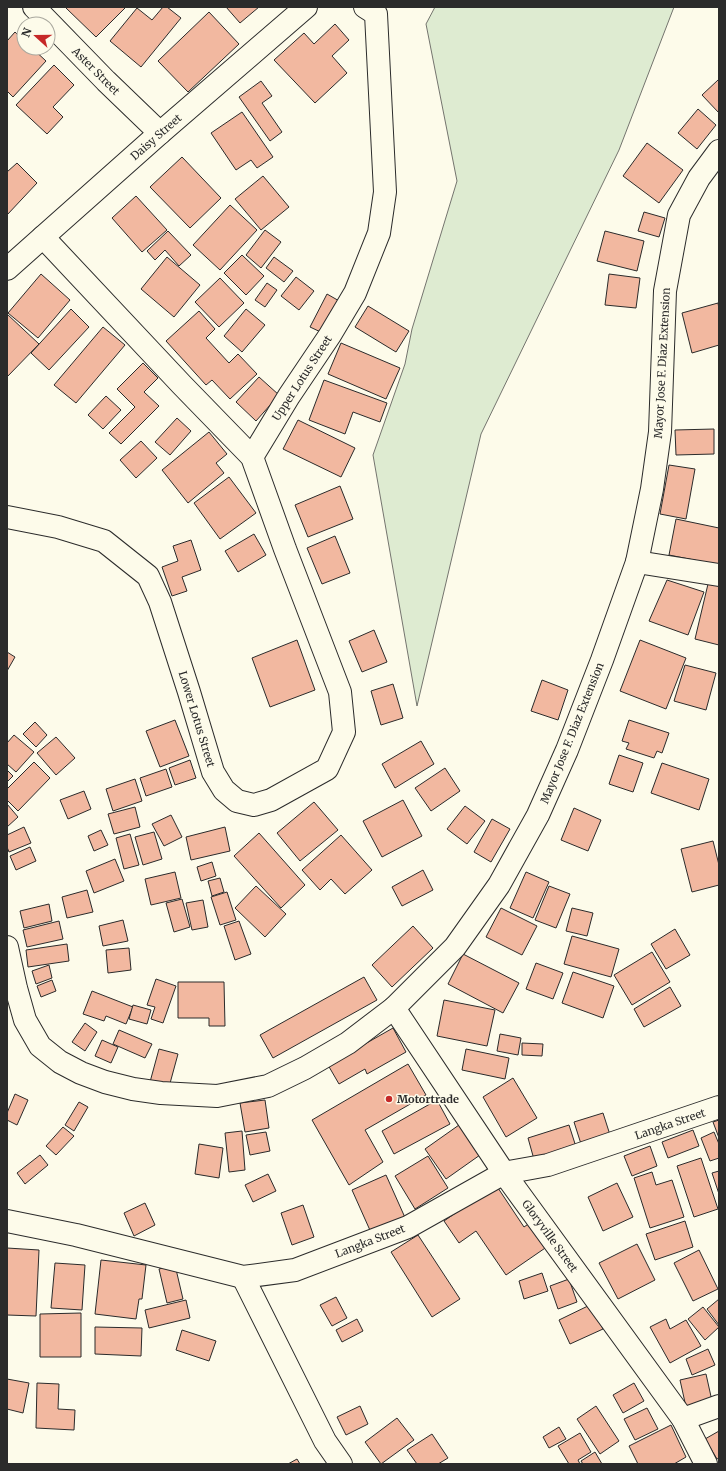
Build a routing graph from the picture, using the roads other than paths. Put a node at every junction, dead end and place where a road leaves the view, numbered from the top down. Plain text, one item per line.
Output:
1 (34, 7) edge
2 (306, 7) edge
3 (374, 9) edge
4 (160, 134) junction
5 (719, 152) edge
6 (43, 237) junction
7 (7, 269) edge
8 (252, 457) junction
9 (7, 516) edge
10 (637, 562) junction
11 (719, 575) edge
12 (7, 947) edge
13 (394, 1008) junction
14 (719, 1107) edge
15 (504, 1173) junction
16 (7, 1221) edge
17 (243, 1277) junction
18 (719, 1406) edge
19 (683, 1419) junction
20 (340, 1464) edge
21 (706, 1464) edge

1 - 4 street, Aster Street
2 - 4 street, Daisy Street
3 - 8 street, Upper Lotus Street
4 - 6 street, Daisy Street
5 - 10 street, Mayor Jose F. Diaz Extension
6 - 7 street, Daisy Street
6 - 8 street
8 - 9 street, Lower Lotus Street
10 - 11 street
10 - 13 street, Mayor Jose F. Diaz Extension
12 - 13 street, Mayor Jose F. Diaz Extension
13 - 15 street, Gloryville Street
14 - 15 street, Langka Street
15 - 17 street, Langka Street
15 - 19 street, Gloryville Street
16 - 17 street, Langka Street
17 - 20 street
18 - 19 street
19 - 21 street, Gloryville Street

